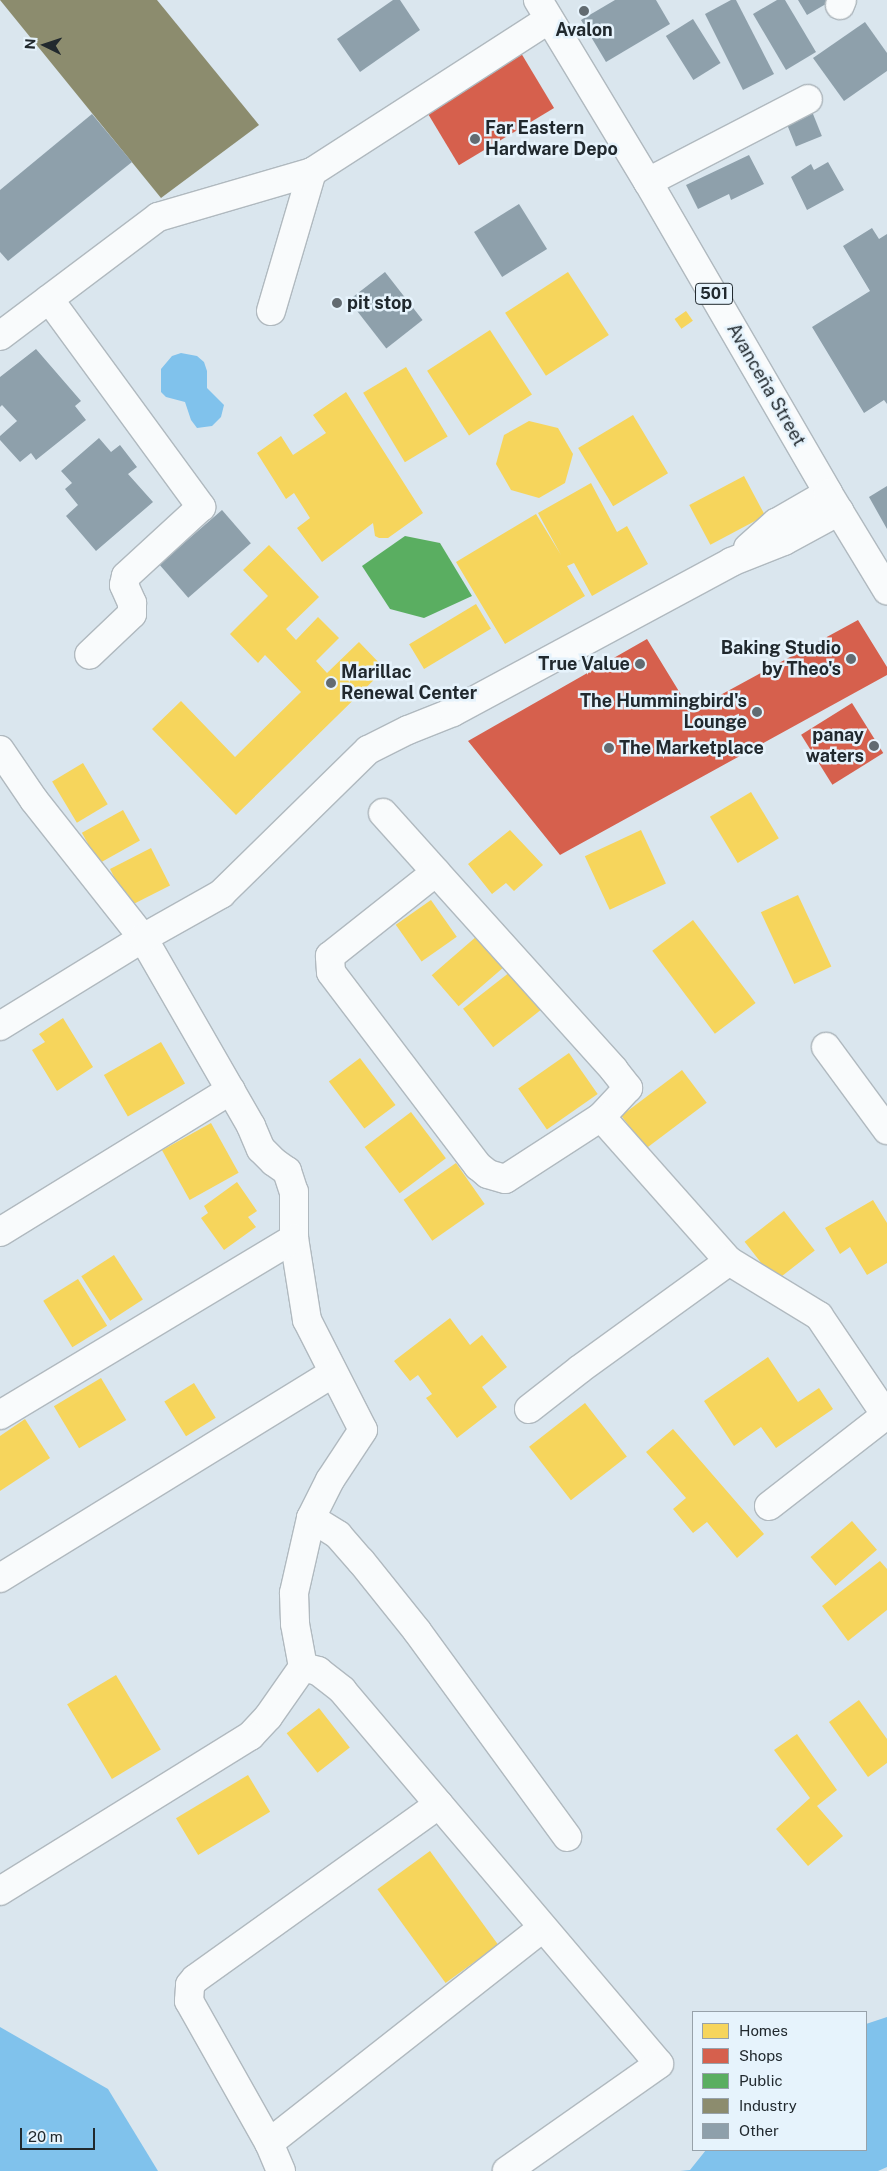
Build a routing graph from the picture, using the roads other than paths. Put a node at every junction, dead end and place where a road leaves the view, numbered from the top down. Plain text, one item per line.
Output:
1 (544, 10) edge
2 (808, 99) dead end
3 (312, 172) junction
4 (648, 182) junction
5 (49, 299) junction
6 (271, 311) dead end
7 (0, 336) edge
8 (833, 502) junction
9 (887, 590) edge
10 (89, 655) dead end
11 (0, 750) edge
12 (383, 813) dead end
13 (436, 872) junction
14 (143, 938) junction
15 (0, 1026) edge
16 (826, 1047) dead end
17 (231, 1090) junction
18 (601, 1117) junction
19 (887, 1130) edge
20 (0, 1232) edge
21 (294, 1238) junction
22 (729, 1261) junction
23 (333, 1374) junction
24 (529, 1409) dead end
25 (0, 1415) edge
26 (886, 1416) edge
27 (768, 1506) dead end
28 (311, 1518) junction
29 (0, 1578) edge
30 (304, 1667) junction
31 (439, 1804) junction
32 (567, 1837) dead end
33 (0, 1891) edge
34 (542, 1928) junction
35 (268, 2143) junction
36 (281, 2171) edge
37 (507, 2171) edge

1 - 3 street
1 - 4 street, Avanceña Street / 501
2 - 4 street
3 - 5 street
3 - 6 street
4 - 8 street, Avanceña Street / 501
5 - 7 street
5 - 10 street
8 - 9 street, Avanceña Street / 501
8 - 14 street
11 - 14 street
12 - 13 street
13 - 18 street
13 - 18 street
14 - 15 street
14 - 17 street
16 - 19 street
17 - 20 street
17 - 21 street
18 - 22 street
21 - 23 street
21 - 25 street
22 - 24 street
22 - 26 street
23 - 28 street
23 - 29 street
26 - 27 street
28 - 30 street
28 - 32 street
30 - 31 street
30 - 33 street
31 - 34 street
31 - 35 street
34 - 35 street
34 - 37 street
35 - 36 street

